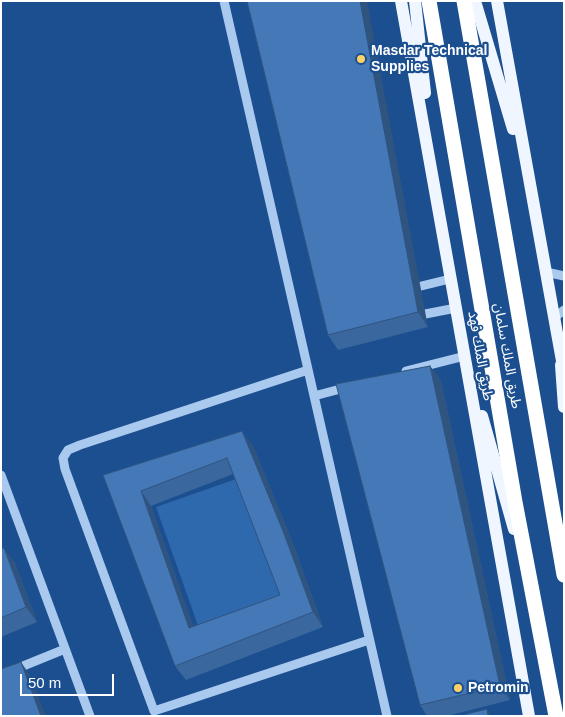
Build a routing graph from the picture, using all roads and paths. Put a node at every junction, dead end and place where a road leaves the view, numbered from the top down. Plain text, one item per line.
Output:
1 (224, 1) edge
2 (401, 1) edge
3 (415, 1) edge
4 (429, 1) edge
5 (464, 1) edge
6 (475, 1) edge
7 (497, 1) edge
8 (531, 189) junction
9 (439, 218) junction
10 (546, 272) junction
11 (564, 276) edge
12 (450, 279) junction
13 (395, 292) edge
14 (456, 308) junction
15 (559, 313) edge
16 (402, 318) edge
17 (559, 340) junction
18 (465, 356) junction
19 (308, 370) junction
20 (564, 372) edge
21 (399, 373) edge
22 (361, 384) edge
23 (314, 396) junction
24 (564, 407) edge
25 (1, 475) edge
26 (564, 575) edge
27 (533, 596) junction
28 (369, 640) junction
29 (65, 649) junction
30 (1, 675) edge
31 (90, 716) edge
32 (387, 716) edge
33 (529, 716) edge
34 (556, 716) edge

1 - 19 street
2 - 9 main road, طريق الملك فهد
3 - 9 main road
4 - 27 highway, طريق الملك سلمان
5 - 26 highway, طريق الملك سلمان
6 - 8 main road
7 - 8 main road
8 - 10 main road
9 - 12 main road, طريق الملك فهد
10 - 11 street
10 - 15 main road
12 - 13 street
12 - 14 main road, طريق الملك فهد
14 - 16 street
14 - 18 main road, طريق الملك فهد
15 - 17 main road
17 - 20 main road
17 - 24 main road
18 - 21 street
18 - 27 main road
18 - 33 main road, طريق الملك فهد
19 - 23 street
19 - 28 street
22 - 23 street
23 - 28 street
25 - 29 street
27 - 34 highway, طريق الملك سلمان
28 - 32 street
29 - 30 street
29 - 31 street

